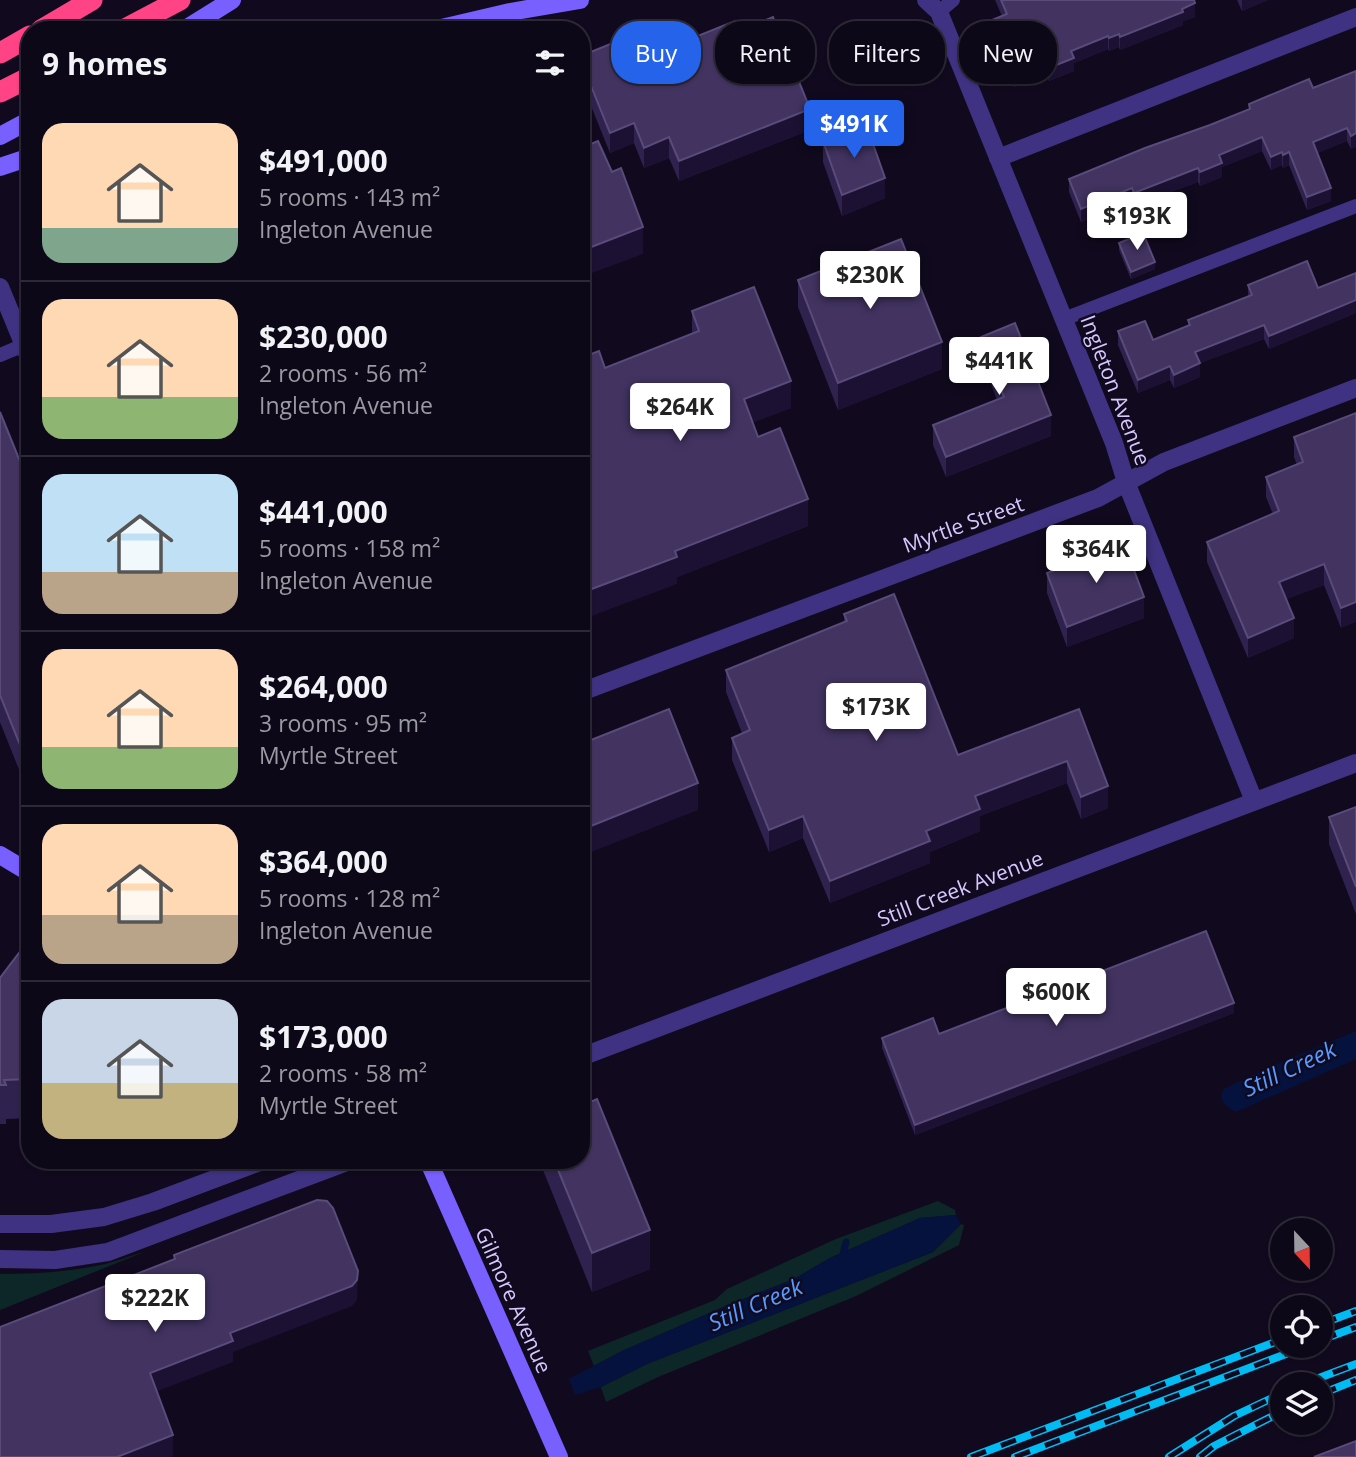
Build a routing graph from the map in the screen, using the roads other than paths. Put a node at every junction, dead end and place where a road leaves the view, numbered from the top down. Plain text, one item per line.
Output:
1 (92, 0) edge
2 (180, 0) edge
3 (232, 0) edge
4 (580, 0) edge
5 (953, 0) edge
6 (932, 6) edge
7 (1356, 17) edge
8 (56, 21) edge
9 (140, 21) edge
10 (198, 21) edge
11 (472, 21) edge
12 (21, 41) edge
13 (0, 52) edge
14 (21, 82) edge
15 (0, 92) edge
16 (21, 125) edge
17 (0, 136) edge
18 (998, 158) junction
19 (21, 160) edge
20 (0, 167) edge
21 (1356, 205) edge
22 (0, 287) edge
23 (1064, 319) junction
24 (21, 338) edge
25 (21, 353) edge
26 (0, 355) edge
27 (1356, 388) edge
28 (1126, 482) junction
29 (590, 689) edge
30 (1356, 763) edge
31 (1254, 801) junction
32 (0, 855) edge
33 (21, 868) edge
34 (590, 1054) edge
35 (241, 1169) edge
36 (328, 1169) edge
37 (432, 1169) edge
38 (0, 1224) edge
39 (0, 1259) edge
40 (559, 1457) edge

1 - 8 highway
2 - 9 highway
3 - 10 main road
4 - 11 main road
5 - 6 lane
6 - 18 street, Ingleton Avenue
7 - 18 street
12 - 13 highway
14 - 15 highway
16 - 17 main road
18 - 23 street, Ingleton Avenue
19 - 20 main road
21 - 23 lane
22 - 24 street
23 - 28 street, Ingleton Avenue
25 - 26 lane
27 - 28 street, Myrtle Street
28 - 29 street, Myrtle Street
28 - 31 street, Ingleton Avenue
30 - 31 street, Still Creek Avenue
31 - 34 street, Still Creek Avenue
32 - 33 main road
35 - 38 street
36 - 39 street
37 - 40 main road, Gilmore Avenue

